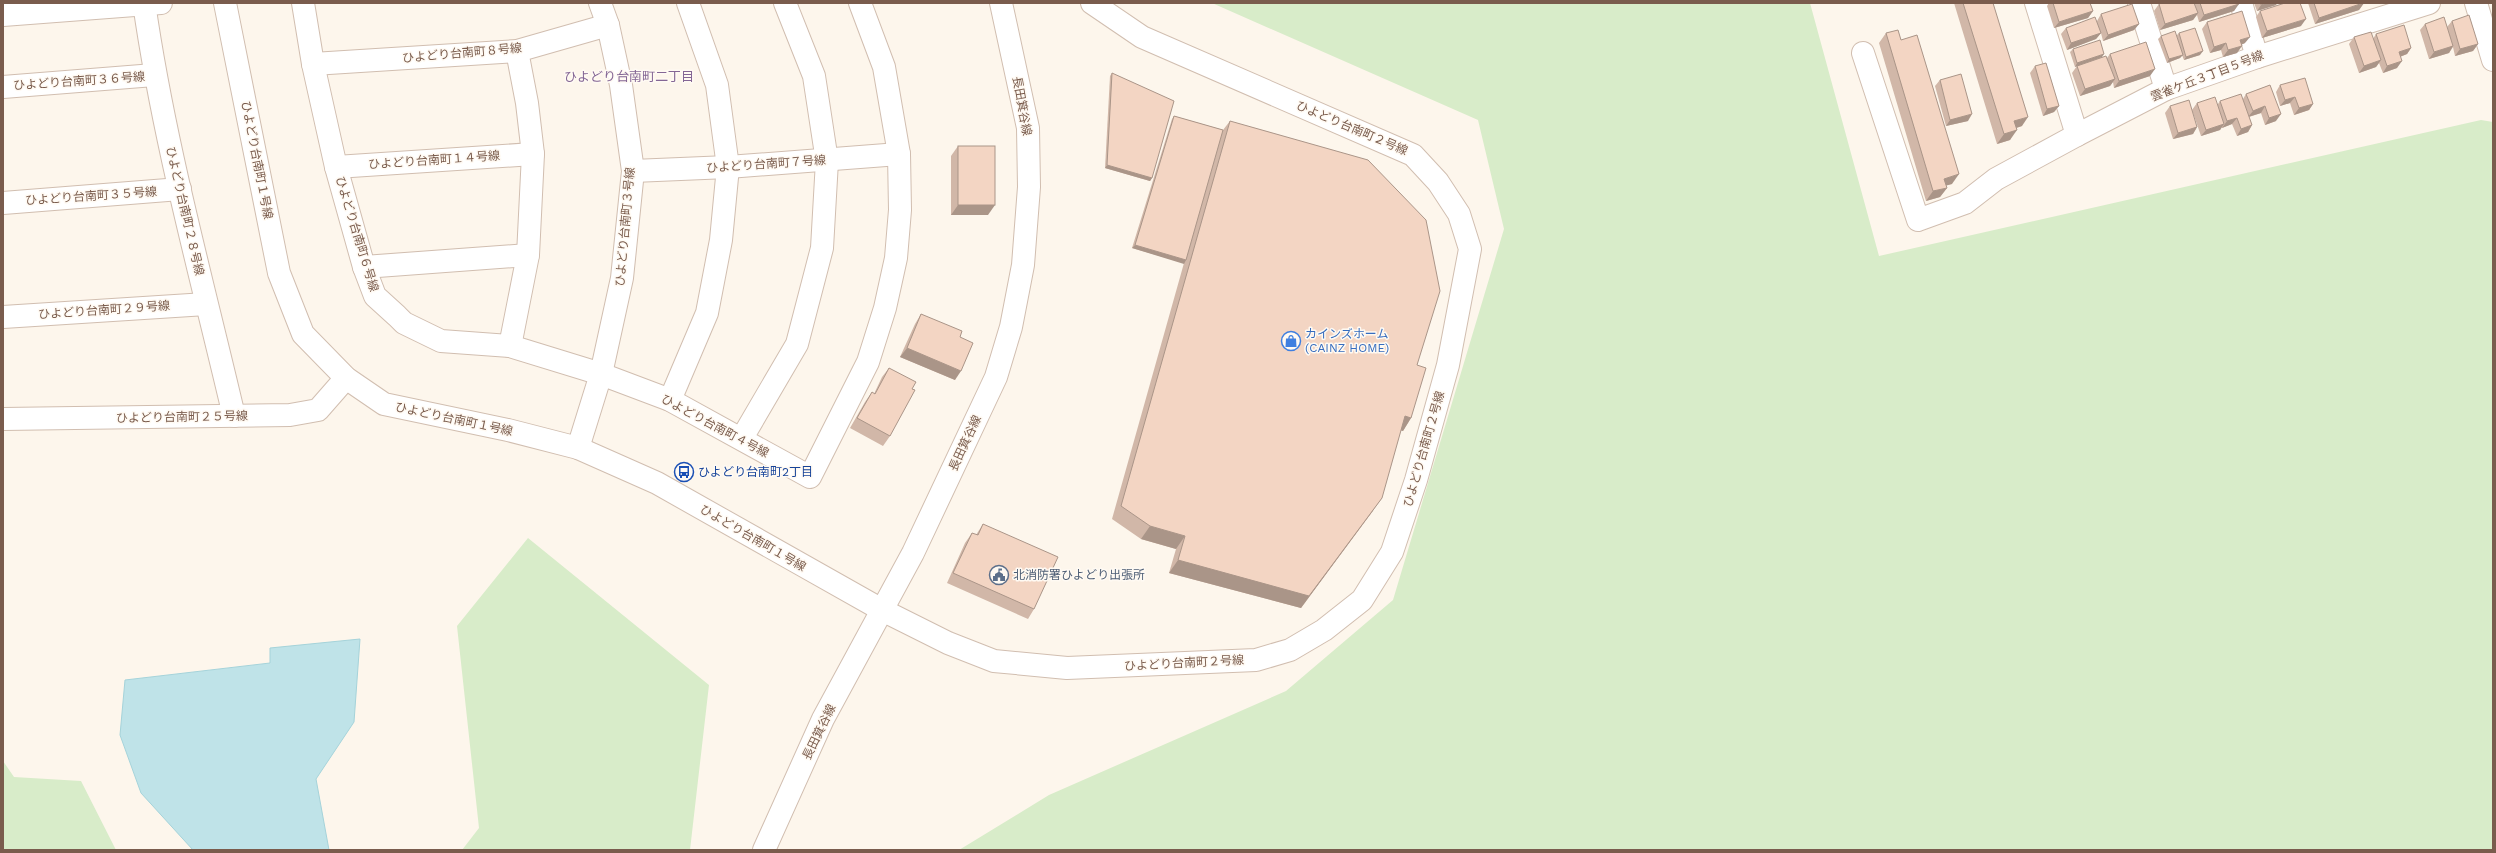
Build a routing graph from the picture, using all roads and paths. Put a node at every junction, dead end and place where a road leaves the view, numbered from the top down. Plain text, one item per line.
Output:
1 (225, 3) edge
2 (303, 3) edge
3 (600, 3) edge
4 (688, 3) edge
5 (785, 3) edge
6 (860, 3) edge
7 (1001, 3) edge
8 (1092, 3) edge
9 (2036, 3) edge
10 (2140, 3) edge
11 (2241, 3) edge
12 (2429, 3) edge
13 (2476, 3) edge
14 (150, 4) edge
15 (2367, 12) edge
16 (3, 15) edge
17 (608, 25) junction
18 (517, 51) junction
19 (1863, 53) dead end
20 (2257, 56) junction
21 (2493, 60) edge
22 (313, 64) junction
23 (154, 75) junction
24 (3, 87) edge
25 (2166, 89) junction
26 (2076, 135) junction
27 (533, 154) junction
28 (899, 154) junction
29 (826, 161) junction
30 (336, 167) junction
31 (728, 167) junction
32 (633, 171) junction
33 (180, 189) junction
34 (3, 203) edge
35 (528, 255) junction
36 (364, 267) junction
37 (206, 304) junction
38 (3, 317) edge
39 (510, 346) junction
40 (601, 374) junction
41 (346, 378) junction
42 (670, 400) junction
43 (234, 416) junction
44 (3, 419) edge
45 (742, 438) junction
46 (578, 448) junction
47 (882, 610) junction
48 (764, 850) edge

1 - 41 street, ひよどり台南町１号線
2 - 22 street, ひよどり台南町６号線
3 - 17 street, ひよどり台南町３号線
4 - 31 street
5 - 29 street
6 - 28 street, ひよどり台南町４号線
7 - 47 street, 長田箕谷線
8 - 47 street, ひよどり台南町２号線
9 - 26 street
10 - 25 street
11 - 20 street
12 - 15 street, 雲雀ケ丘３丁目５号線
13 - 21 street
14 - 16 street
14 - 23 street, ひよどり台南町２８号線
15 - 20 street, 雲雀ケ丘３丁目５号線
17 - 18 street, ひよどり台南町８号線
17 - 32 street, ひよどり台南町３号線
18 - 22 street, ひよどり台南町８号線
18 - 27 street
19 - 26 street, 雲雀ケ丘３丁目５号線
20 - 25 street, 雲雀ケ丘３丁目５号線
22 - 30 street, ひよどり台南町６号線
23 - 24 street, ひよどり台南町３６号線
23 - 33 street, ひよどり台南町２８号線
25 - 26 street, 雲雀ケ丘３丁目５号線
27 - 30 street, ひよどり台南町１４号線
27 - 35 street
28 - 29 street, ひよどり台南町７号線
28 - 45 street, ひよどり台南町４号線
29 - 31 street, ひよどり台南町７号線
29 - 45 street
30 - 36 street, ひよどり台南町６号線
31 - 32 street, ひよどり台南町７号線
31 - 42 street
32 - 40 street, ひよどり台南町３号線
33 - 34 street, ひよどり台南町３５号線
33 - 37 street, ひよどり台南町２８号線
35 - 36 street
35 - 39 street
36 - 39 street, ひよどり台南町６号線
37 - 38 street, ひよどり台南町２９号線
37 - 43 street, ひよどり台南町２８号線
39 - 40 street, ひよどり台南町６号線
40 - 42 street, ひよどり台南町４号線
40 - 46 street, ひよどり台南町３号線
41 - 43 street, ひよどり台南町２５号線
41 - 46 street, ひよどり台南町１号線
42 - 45 street, ひよどり台南町４号線
43 - 44 street, ひよどり台南町２５号線
46 - 47 street, ひよどり台南町１号線
47 - 48 street, 長田箕谷線

